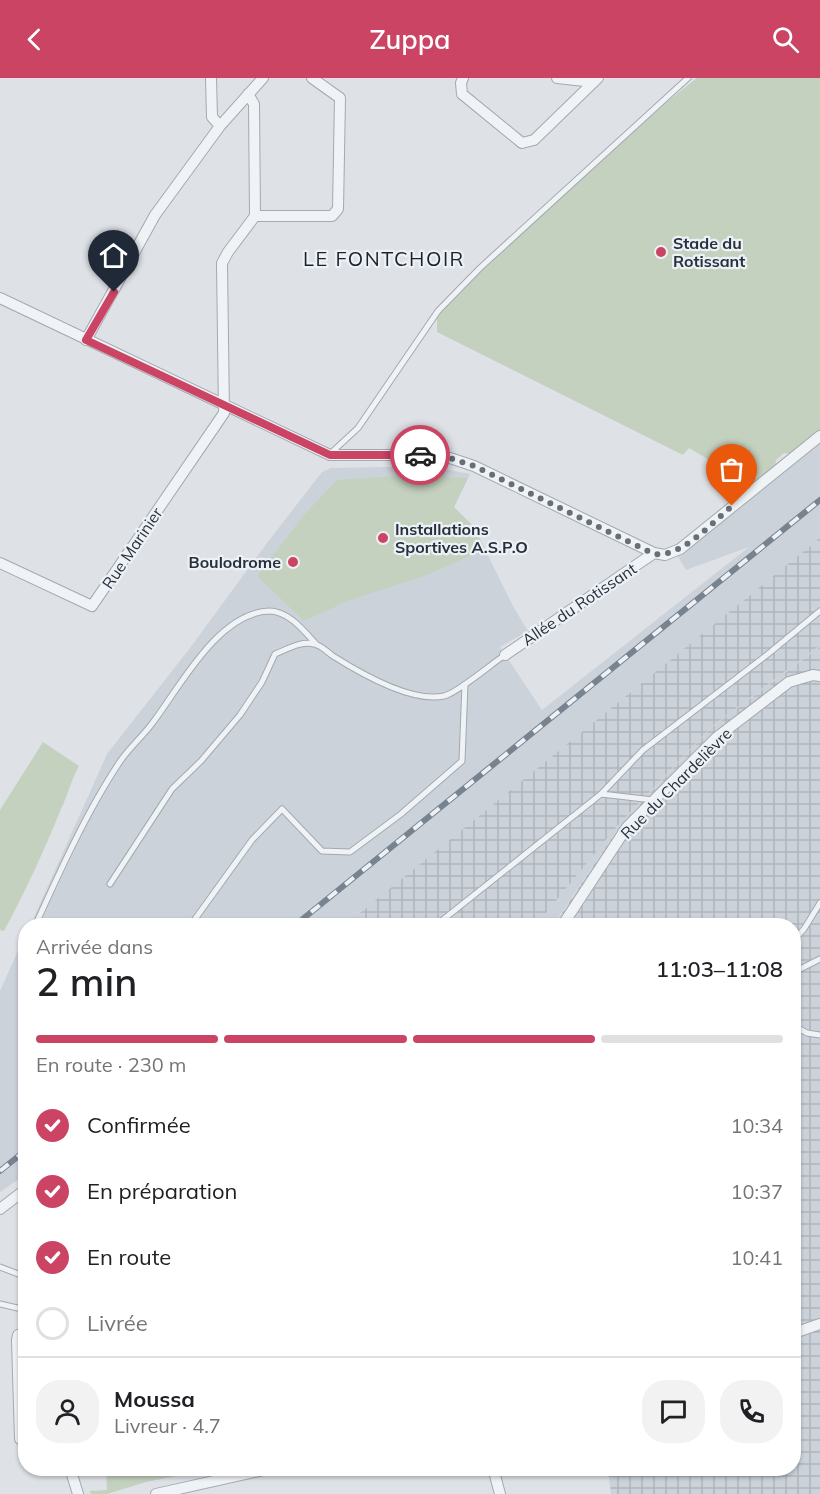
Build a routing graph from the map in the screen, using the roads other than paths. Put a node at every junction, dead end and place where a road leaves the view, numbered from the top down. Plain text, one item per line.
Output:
1 (211, 78) edge
2 (263, 78) edge
3 (312, 78) edge
4 (463, 78) edge
5 (557, 78) edge
6 (688, 78) edge
7 (596, 80) edge
8 (248, 94) junction
9 (220, 126) junction
10 (255, 216) junction
11 (0, 298) edge
12 (86, 340) junction
13 (225, 405) junction
14 (820, 436) edge
15 (330, 455) junction
16 (659, 554) junction
17 (0, 563) edge
18 (820, 611) edge
19 (316, 644) junction
20 (505, 654) joint
21 (820, 676) edge
22 (465, 684) junction
23 (601, 794) junction
24 (654, 800) junction
25 (110, 884) dead end
26 (820, 903) edge
27 (39, 918) edge
28 (196, 918) edge
29 (445, 918) edge
30 (566, 918) edge
31 (801, 932) edge
32 (820, 959) edge
33 (801, 968) edge
34 (801, 1030) edge
35 (820, 1035) edge
36 (18, 1195) edge
37 (0, 1209) edge
38 (0, 1267) edge
39 (18, 1274) edge
40 (0, 1304) edge
41 (18, 1308) edge
42 (820, 1324) edge
43 (801, 1331) edge
44 (18, 1335) edge
45 (18, 1365) edge
46 (72, 1476) edge
47 (233, 1476) edge
48 (495, 1476) edge
49 (171, 1492) edge
50 (78, 1494) edge
51 (156, 1494) edge
52 (500, 1494) edge

1 - 9 street
2 - 8 street
3 - 10 street
4 - 7 street
5 - 7 street
6 - 15 lane
8 - 9 street
8 - 10 street
9 - 12 street
10 - 13 street
11 - 12 street
12 - 13 street
13 - 15 street
13 - 17 street, Rue Marinier
14 - 16 street, Allée du Rotissant
15 - 16 street
16 - 20 street, Allée du Rotissant
18 - 23 lane
19 - 22 lane
19 - 25 lane
19 - 27 lane
20 - 22 lane
21 - 24 street, Rue du Chardelièvre
22 - 28 lane
23 - 24 lane
23 - 29 lane
24 - 30 street, Rue du Chardelièvre
26 - 31 lane
32 - 33 lane
34 - 35 lane
36 - 37 street
38 - 39 lane
40 - 41 lane
42 - 43 street
44 - 45 street
46 - 50 street
47 - 49 street
48 - 52 street
49 - 51 street

